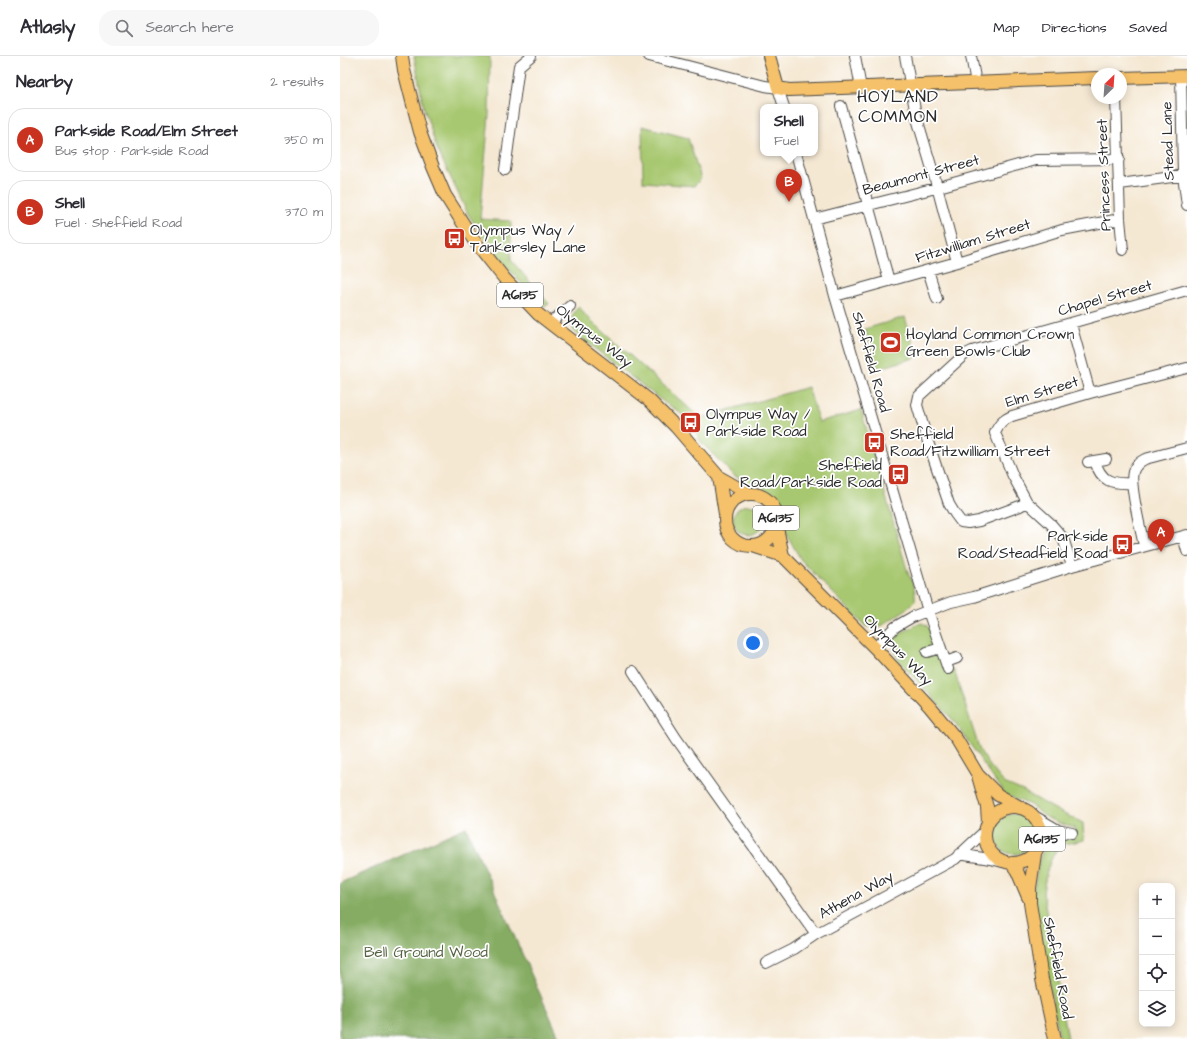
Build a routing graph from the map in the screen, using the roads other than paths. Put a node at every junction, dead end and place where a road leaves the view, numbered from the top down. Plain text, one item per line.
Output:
1 (402, 56) edge
2 (531, 56) edge
3 (649, 56) edge
4 (769, 56) edge
5 (855, 56) edge
6 (905, 56) edge
7 (970, 56) edge
8 (1184, 76) edge
9 (1091, 78) edge
10 (1127, 78) edge
11 (976, 83) junction
12 (910, 86) junction
13 (778, 88) junction
14 (861, 88) junction
15 (783, 104) edge
16 (1116, 104) edge
17 (841, 106) dead end
18 (797, 156) edge
19 (1119, 159) junction
20 (504, 170) dead end
21 (1185, 175) edge
22 (1120, 184) junction
23 (937, 187) junction
24 (869, 204) junction
25 (1187, 205) edge
26 (814, 219) junction
27 (1120, 219) junction
28 (1123, 250) dead end
29 (957, 262) junction
30 (928, 270) junction
31 (889, 281) junction
32 (1187, 290) edge
33 (835, 296) junction
34 (937, 299) dead end
35 (570, 306) dead end
36 (550, 323) junction
37 (1071, 324) junction
38 (1187, 368) edge
39 (1090, 393) junction
40 (1187, 448) edge
41 (1106, 459) dead end
42 (719, 477) junction
43 (1132, 483) junction
44 (749, 494) junction
45 (1027, 502) junction
46 (725, 514) junction
47 (776, 523) junction
48 (1185, 535) edge
49 (753, 546) junction
50 (1144, 546) junction
51 (1187, 551) edge
52 (783, 556) junction
53 (1072, 566) junction
54 (928, 611) junction
55 (875, 648) junction
56 (941, 648) junction
57 (926, 652) dead end
58 (957, 658) dead end
59 (633, 671) dead end
60 (978, 775) junction
61 (1020, 807) junction
62 (1036, 817) junction
63 (986, 826) junction
64 (1037, 851) junction
65 (959, 854) junction
66 (1007, 863) junction
67 (1030, 903) junction
68 (816, 934) junction
69 (766, 963) dead end
70 (1055, 1039) edge

1 - 36 main road, Olympus Way / A6135
2 - 20 street
3 - 13 street
4 - 13 main road
5 - 14 street
6 - 12 street
7 - 11 street
8 - 10 main road
8 - 21 street, Stead Lane
9 - 11 main road
11 - 12 main road
12 - 14 main road
12 - 23 street
13 - 14 main road
13 - 15 street
16 - 19 street, Princess Street
17 - 24 street
18 - 26 street, Sheffield Road
19 - 22 street, Princess Street
19 - 23 street, Beaumont Street
21 - 22 street
21 - 25 street, Stead Lane
22 - 27 street, Princess Street
23 - 24 street, Beaumont Street
23 - 29 street
24 - 26 street, Beaumont Street
24 - 31 street
26 - 33 street, Sheffield Road
27 - 28 street, Princess Street
27 - 29 street, Fitzwilliam Street
29 - 30 street, Fitzwilliam Street
30 - 31 street, Fitzwilliam Street
30 - 34 street
31 - 33 street, Fitzwilliam Street
32 - 37 street, Chapel Street
33 - 54 street, Sheffield Road
35 - 36 street
36 - 42 main road, Olympus Way / A6135
37 - 39 street
37 - 45 street, Chapel Street
38 - 39 street, Elm Street
39 - 45 street, Elm Street
40 - 43 street
41 - 43 street
42 - 44 main road, Olympus Way / A6135
42 - 46 main road, Olympus Way / A6135
43 - 50 street
44 - 46 main road, A6135
44 - 47 main road, Olympus Way / A6135
45 - 53 street, Elm Street
46 - 49 main road, Olympus Way / A6135
47 - 49 main road, A6135
47 - 52 main road, Olympus Way / A6135
48 - 50 street
48 - 51 street
49 - 52 main road, Olympus Way / A6135
50 - 53 street
52 - 55 main road, Olympus Way / A6135
53 - 54 street
54 - 55 street
54 - 56 street, Sheffield Road
55 - 60 main road, Olympus Way / A6135
56 - 57 street
56 - 58 street, Sheffield Road
59 - 68 street
60 - 61 main road, Olympus Way / A6135
60 - 63 main road, Olympus Way / A6135
61 - 62 main road, Olympus Way / A6135
61 - 63 main road, A6135
62 - 64 main road, A6135
62 - 64 street
63 - 65 street, Athena Way
63 - 66 main road, Olympus Way / A6135
64 - 66 main road, A6135
64 - 67 main road, Sheffield Road / A6135
65 - 66 street
65 - 68 street, Athena Way
66 - 67 main road, Sheffield Road / A6135
67 - 70 main road, Sheffield Road / A6135
68 - 69 street, Athena Way

